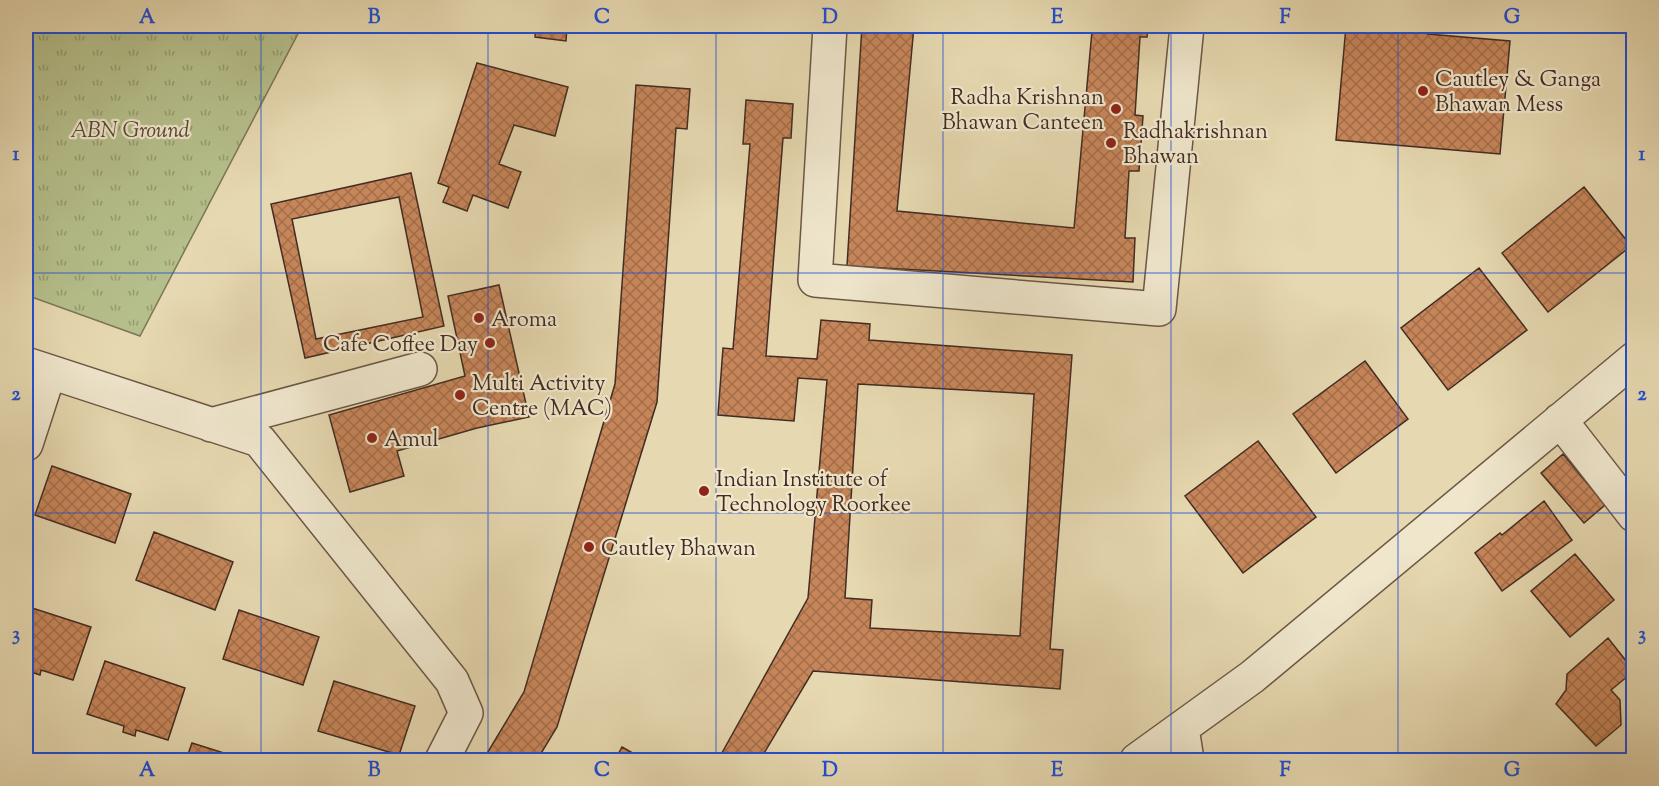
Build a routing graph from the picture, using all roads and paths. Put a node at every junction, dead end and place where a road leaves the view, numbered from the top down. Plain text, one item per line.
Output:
1 (830, 26) edge
2 (1187, 26) edge
3 (1634, 359) edge
4 (37, 368) edge
5 (420, 369) dead end
6 (1560, 420) junction
7 (211, 425) junction
8 (26, 444) edge
9 (1634, 515) edge
10 (1182, 728) junction
11 (442, 760) edge
12 (1137, 760) edge
13 (1187, 760) edge

1 - 2 street
3 - 6 street
4 - 7 street
4 - 8 street
5 - 7 street
6 - 9 street
6 - 10 street
7 - 11 street
10 - 12 street
10 - 13 street

